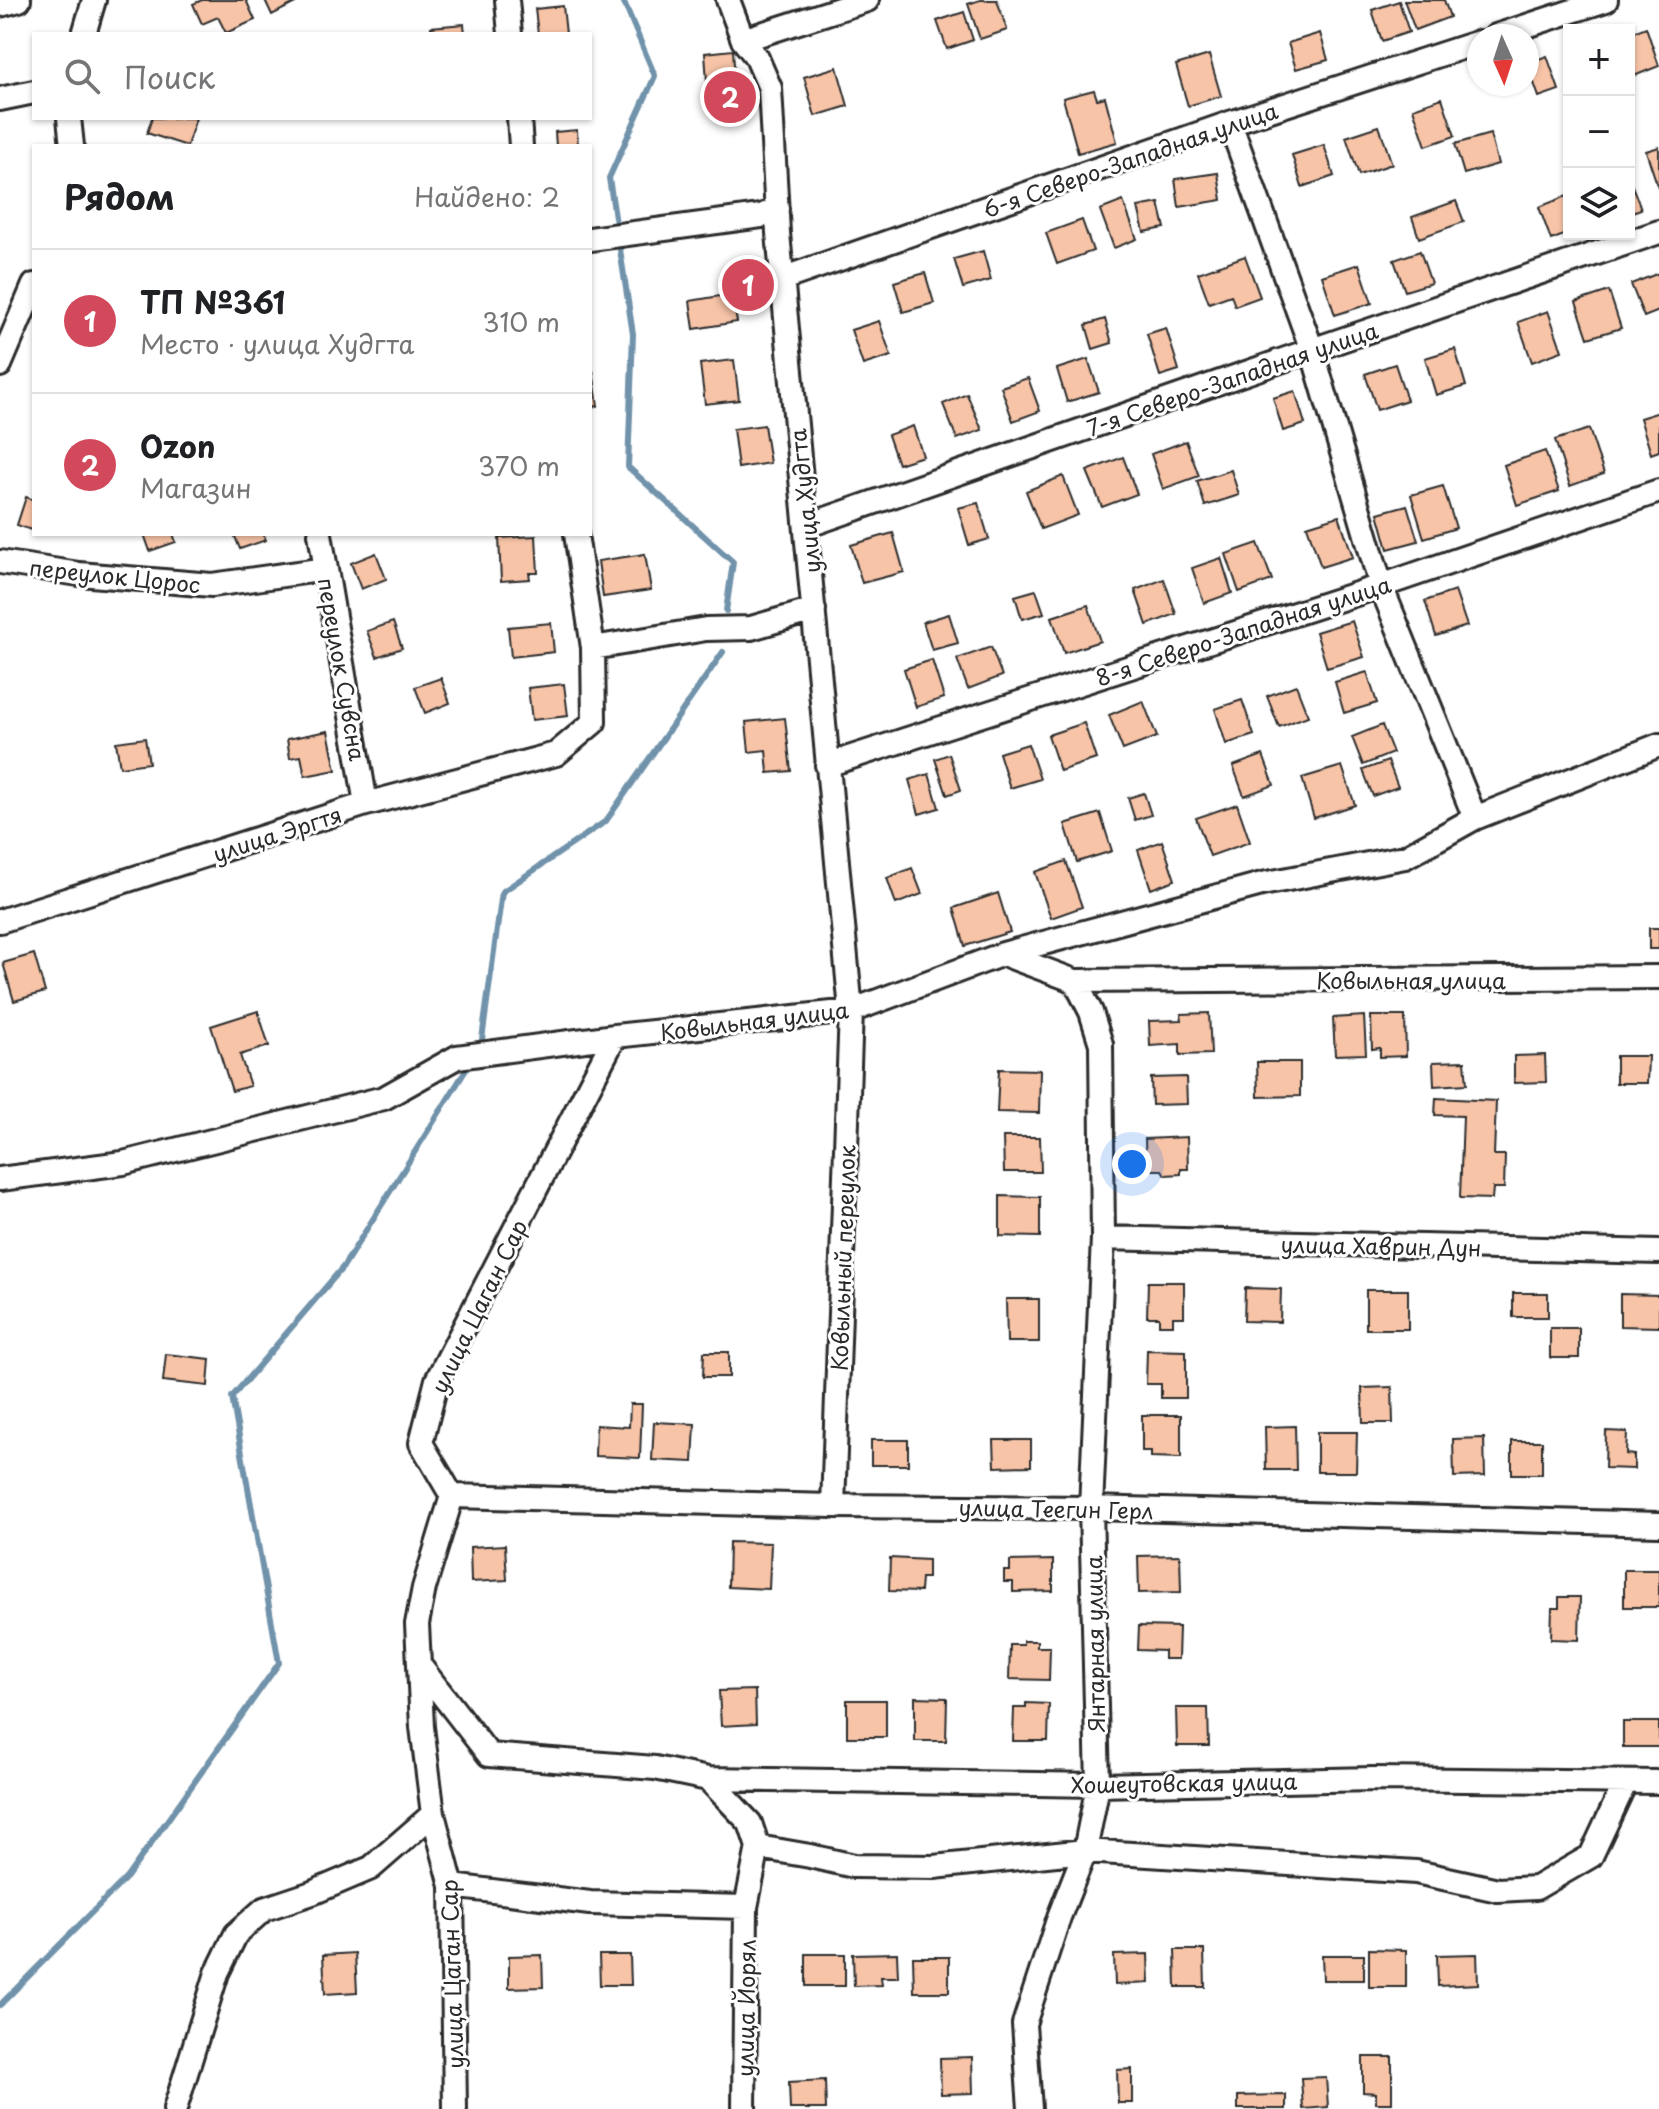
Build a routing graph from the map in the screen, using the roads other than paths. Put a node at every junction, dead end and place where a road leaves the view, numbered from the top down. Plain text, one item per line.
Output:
1 (19, 0) edge
2 (94, 0) edge
3 (507, 0) edge
4 (728, 0) edge
5 (867, 0) edge
6 (1606, 0) edge
7 (0, 5) edge
8 (1533, 24) edge
9 (85, 32) edge
10 (510, 32) edge
11 (743, 40) junction
12 (1467, 46) edge
13 (32, 92) edge
14 (0, 99) edge
15 (69, 120) edge
16 (519, 120) edge
17 (1230, 123) junction
18 (72, 144) edge
19 (521, 144) edge
20 (777, 209) junction
21 (1659, 232) edge
22 (592, 239) edge
23 (782, 279) junction
24 (32, 290) edge
25 (1312, 350) junction
26 (0, 365) edge
27 (1659, 491) edge
28 (806, 526) junction
29 (320, 536) edge
30 (576, 536) edge
31 (0, 562) edge
32 (326, 569) junction
33 (1381, 586) junction
34 (814, 610) junction
35 (593, 648) junction
36 (1659, 745) edge
37 (827, 765) junction
38 (366, 804) junction
39 (1475, 818) junction
40 (0, 921) edge
41 (1003, 954) junction
42 (1659, 977) edge
43 (1075, 981) junction
44 (851, 1011) junction
45 (615, 1036) junction
46 (0, 1179) edge
47 (1103, 1238) junction
48 (1659, 1252) edge
49 (452, 1496) junction
50 (833, 1506) junction
51 (1091, 1508) junction
52 (1659, 1524) edge
53 (420, 1666) junction
54 (708, 1779) junction
55 (1659, 1782) edge
56 (1625, 1783) junction
57 (1098, 1785) junction
58 (433, 1814) junction
59 (758, 1847) junction
60 (1085, 1851) junction
61 (452, 1886) junction
62 (746, 1907) junction
63 (175, 2109) edge
64 (455, 2109) edge
65 (744, 2109) edge
66 (1030, 2109) edge

1 - 7 street
2 - 9 street
3 - 10 street
4 - 11 street, улица Худгта
5 - 11 street
6 - 8 street
11 - 20 street, улица Худгта
12 - 17 street, 6-я Северо-Западная улица
13 - 14 street
15 - 18 street
16 - 19 street
17 - 23 street, 6-я Северо-Западная улица
17 - 25 street
20 - 22 street
20 - 23 street, улица Худгта
21 - 25 street, 7-я Северо-Западная улица
23 - 28 street, улица Худгта
24 - 26 street
25 - 28 street, 7-я Северо-Западная улица
25 - 33 street
27 - 33 street, 8-я Северо-Западная улица
28 - 34 street, улица Худгта
29 - 32 street, переулок Сувсна
30 - 35 street
31 - 32 street, переулок Цорос
32 - 38 street, переулок Сувсна
33 - 37 street, 8-я Северо-Западная улица
33 - 39 street
34 - 35 street
34 - 37 street, улица Худгта
35 - 38 street, улица Эргтя
36 - 39 street
37 - 44 street, улица Худгта
38 - 40 street, улица Эргтя
39 - 41 street
41 - 43 street, Ковыльная улица
41 - 44 street, Ковыльная улица
42 - 43 street, Ковыльная улица
43 - 47 street, Янтарная улица
44 - 45 street, Ковыльная улица
44 - 50 street, Ковыльный переулок
45 - 46 street, Ковыльная улица
45 - 49 street, улица Цаган Сар
47 - 48 street, улица Хаврин Дун
47 - 51 street, Янтарная улица
49 - 50 street, улица Теегин Герл
49 - 53 street, улица Цаган Сар
50 - 51 street, улица Теегин Герл
51 - 52 street, улица Теегин Герл
51 - 57 street, Янтарная улица
53 - 54 street, Хошеутовская улица
53 - 58 street, улица Цаган Сар
54 - 57 street, Хошеутовская улица
54 - 59 street
55 - 56 street, Хошеутовская улица
56 - 57 street, Хошеутовская улица
56 - 60 street
57 - 60 street, Янтарная улица
58 - 61 street, улица Цаган Сар
58 - 63 street
59 - 60 street
59 - 62 street, улица Йорял
60 - 66 street, Янтарная улица
61 - 62 street
61 - 64 street, улица Цаган Сар
62 - 65 street, улица Йорял

